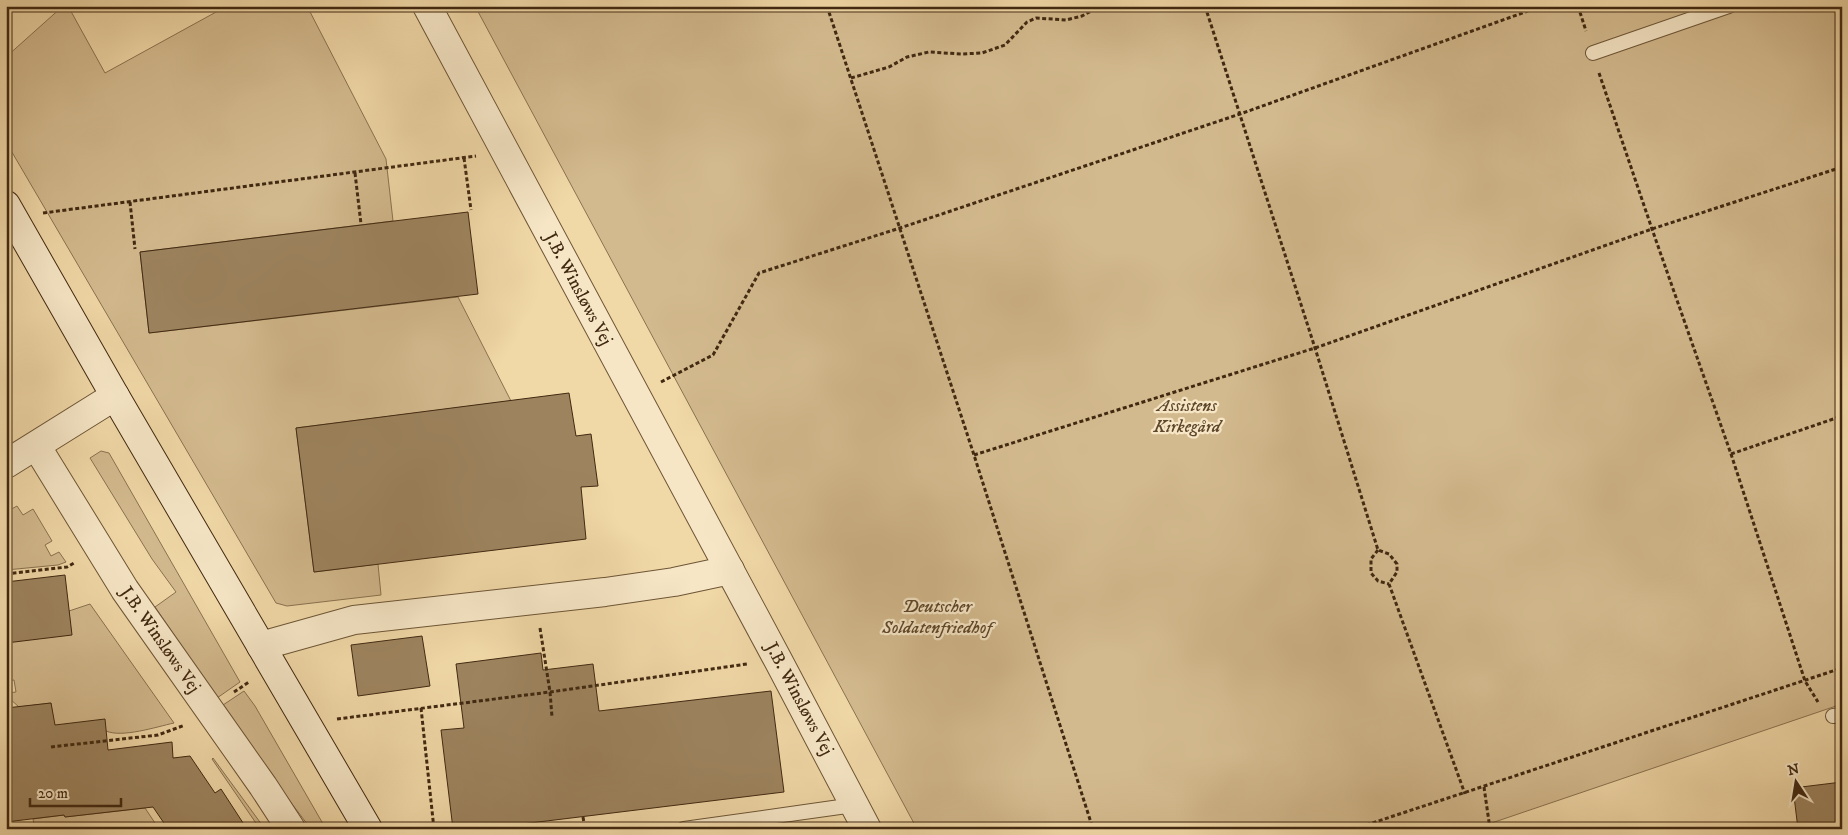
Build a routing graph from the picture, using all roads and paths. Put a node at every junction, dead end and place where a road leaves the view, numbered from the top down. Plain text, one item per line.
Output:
1 (427, 6) edge
2 (827, 6) edge
3 (1100, 6) edge
4 (1205, 6) edge
5 (1542, 6) edge
6 (1578, 6) edge
7 (1729, 6) edge
8 (1592, 53) junction
9 (851, 78) junction
10 (1240, 114) junction
11 (505, 152) junction
12 (464, 158) junction
13 (1842, 167) edge
14 (354, 172) junction
15 (130, 202) junction
16 (471, 210) dead end
17 (10, 211) edge
18 (361, 224) dead end
19 (900, 228) junction
20 (1652, 229) junction
21 (135, 249) dead end
22 (1315, 348) junction
23 (115, 396) junction
24 (635, 396) junction
25 (1842, 416) edge
26 (36, 447) junction
27 (1731, 454) junction
28 (974, 455) junction
29 (6, 464) edge
30 (99, 549) junction
31 (1378, 550) junction
32 (730, 570) junction
33 (6, 574) edge
34 (1390, 584) junction
35 (536, 600) junction
36 (267, 656) junction
37 (778, 660) junction
38 (1842, 668) edge
39 (1805, 680) junction
40 (550, 692) junction
41 (208, 708) junction
42 (421, 708) junction
43 (1837, 715) edge
44 (552, 717) dead end
45 (306, 723) junction
46 (50, 747) dead end
47 (1484, 787) junction
48 (1465, 794) junction
49 (583, 816) dead end
50 (860, 817) edge
51 (291, 829) edge
52 (368, 829) edge
53 (434, 829) edge
54 (584, 829) edge
55 (684, 829) edge
56 (1092, 829) edge
57 (1354, 829) edge
58 (1490, 829) edge

1 - 11 street, J.B. Winsløws Vej
2 - 9 path
3 - 9 path
4 - 10 path
5 - 10 path
6 - 8 path
7 - 8 lane
8 - 20 path
9 - 19 path
10 - 19 path
10 - 22 path
11 - 12 path
11 - 24 street, J.B. Winsløws Vej
12 - 14 path
12 - 16 path
13 - 20 path
14 - 15 path
14 - 18 path
15 - 17 path
15 - 21 path
17 - 23 street
19 - 24 path
19 - 28 path
20 - 22 path
20 - 27 path
22 - 28 path
22 - 31 path
23 - 26 street
23 - 36 street
24 - 32 street, J.B. Winsløws Vej
25 - 27 path
26 - 29 street
26 - 30 street, J.B. Winsløws Vej
27 - 39 path
28 - 56 path
30 - 33 path
30 - 41 street, J.B. Winsløws Vej
31 - 34 path
31 - 34 path
32 - 35 street
32 - 37 street, J.B. Winsløws Vej
34 - 48 path
35 - 36 street
35 - 40 path
36 - 41 path
36 - 45 street
37 - 40 path
37 - 50 street, J.B. Winsløws Vej
38 - 39 path
39 - 43 path
39 - 47 path
40 - 42 path
40 - 44 path
41 - 46 path
41 - 51 street, J.B. Winsløws Vej
42 - 45 path
42 - 53 path
45 - 52 street
47 - 48 path
47 - 58 path
48 - 57 path
49 - 54 path
50 - 55 lane

